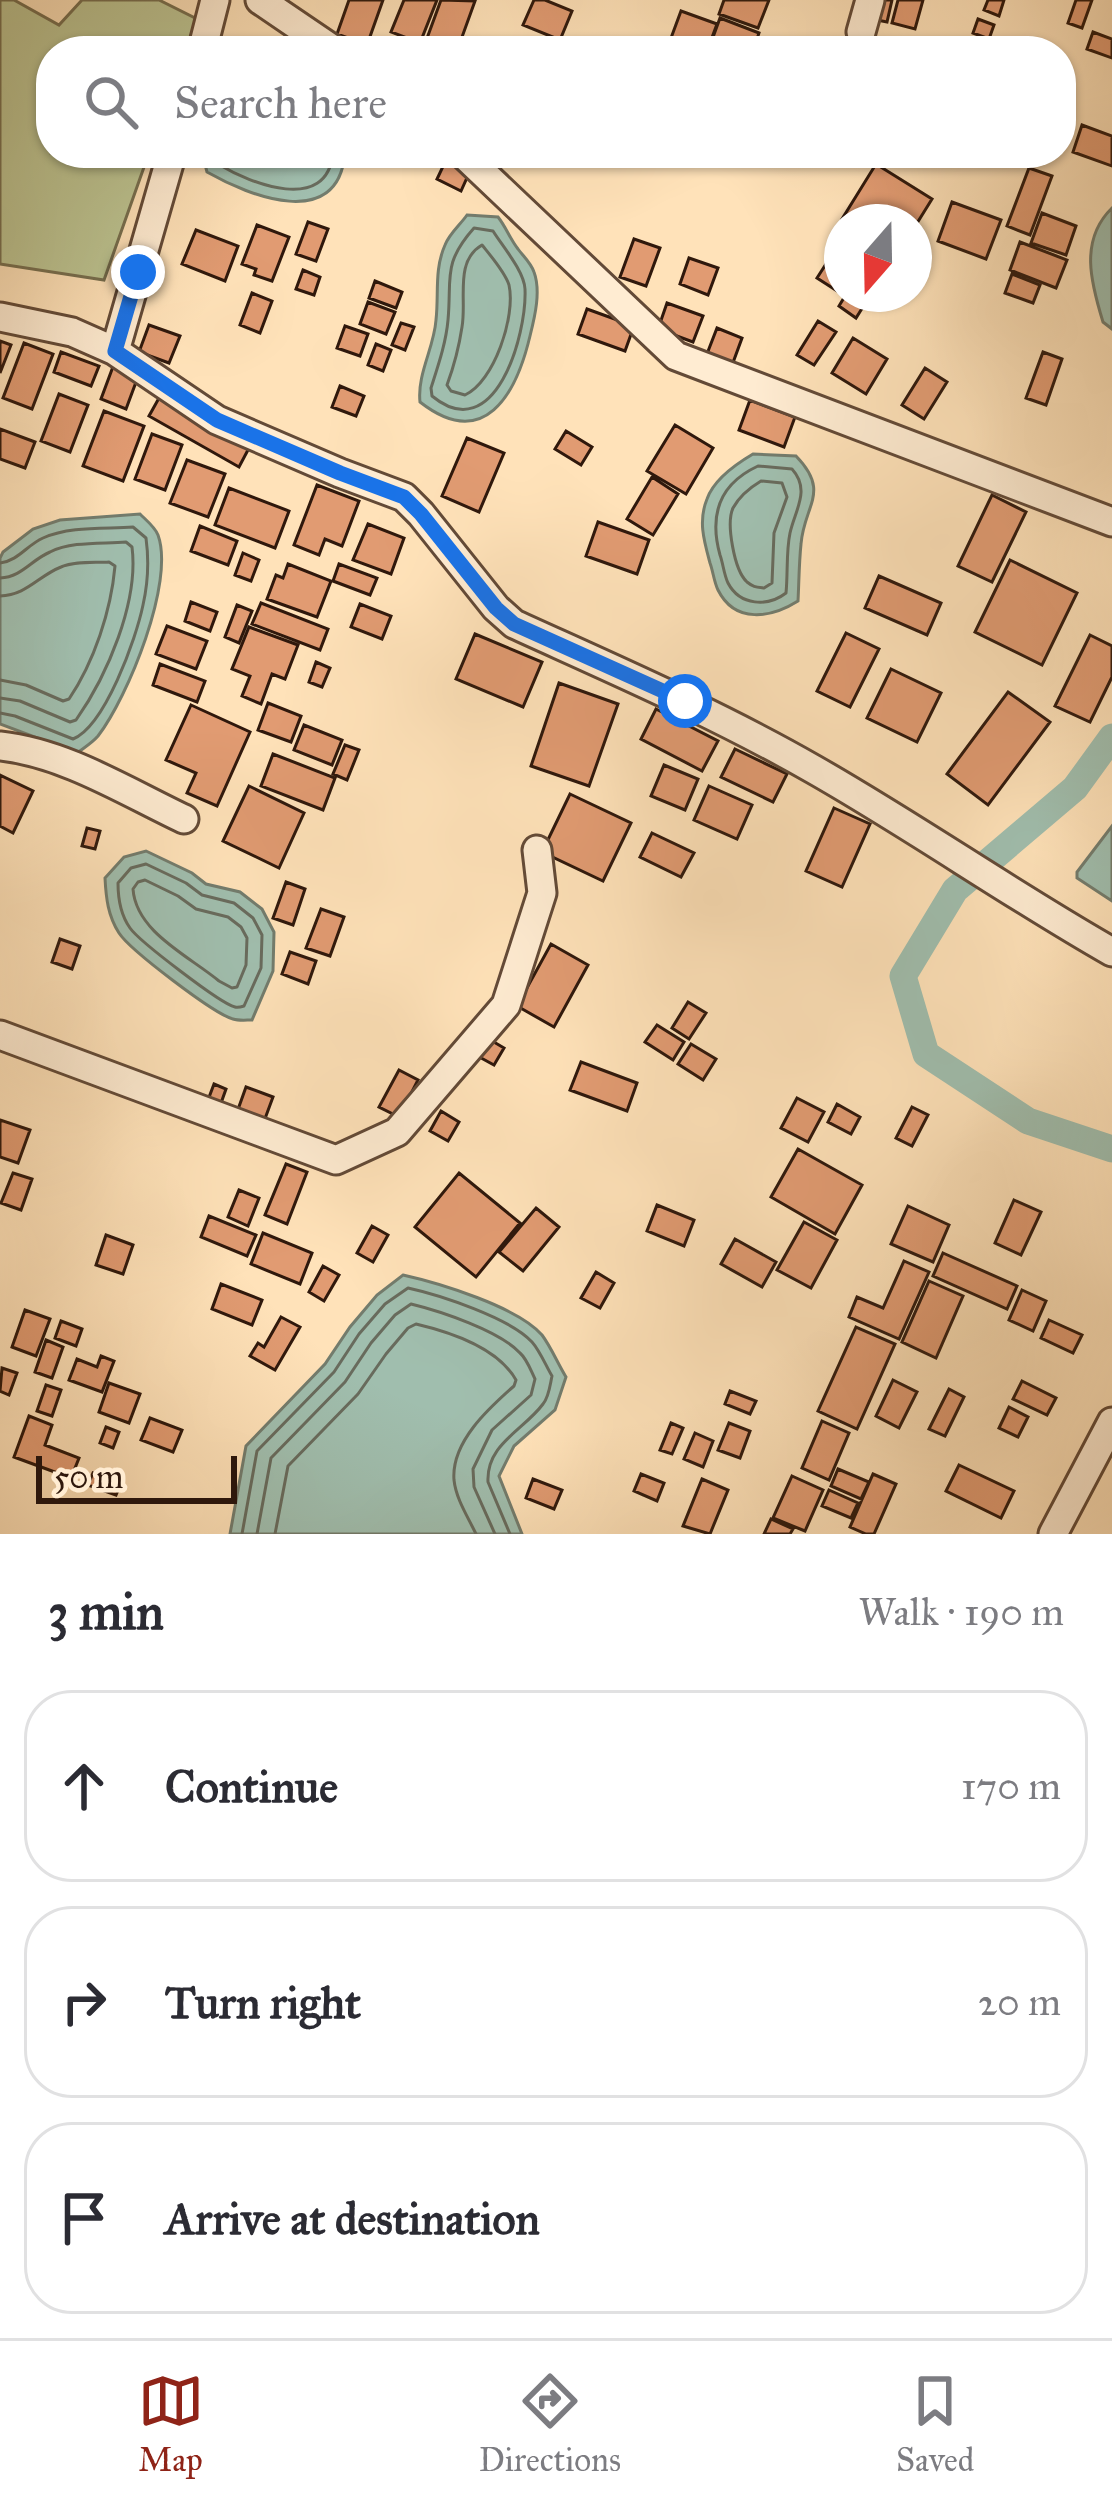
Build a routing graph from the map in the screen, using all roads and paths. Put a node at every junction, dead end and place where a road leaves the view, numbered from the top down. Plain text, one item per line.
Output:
1 (215, 0) edge
2 (260, 0) edge
3 (870, 0) edge
4 (861, 32) dead end
5 (206, 36) edge
6 (313, 36) edge
7 (168, 168) edge
8 (478, 168) edge
9 (0, 317) edge
10 (115, 351) junction
11 (1112, 522) edge
12 (0, 746) edge
13 (184, 819) dead end
14 (537, 850) dead end
15 (1112, 952) edge
16 (0, 1036) edge
17 (1112, 1422) edge
18 (1053, 1534) edge

1 - 5 street
2 - 6 street
3 - 4 street
7 - 10 street
8 - 11 street
9 - 10 street
10 - 15 street
12 - 13 street
14 - 16 street
17 - 18 street

